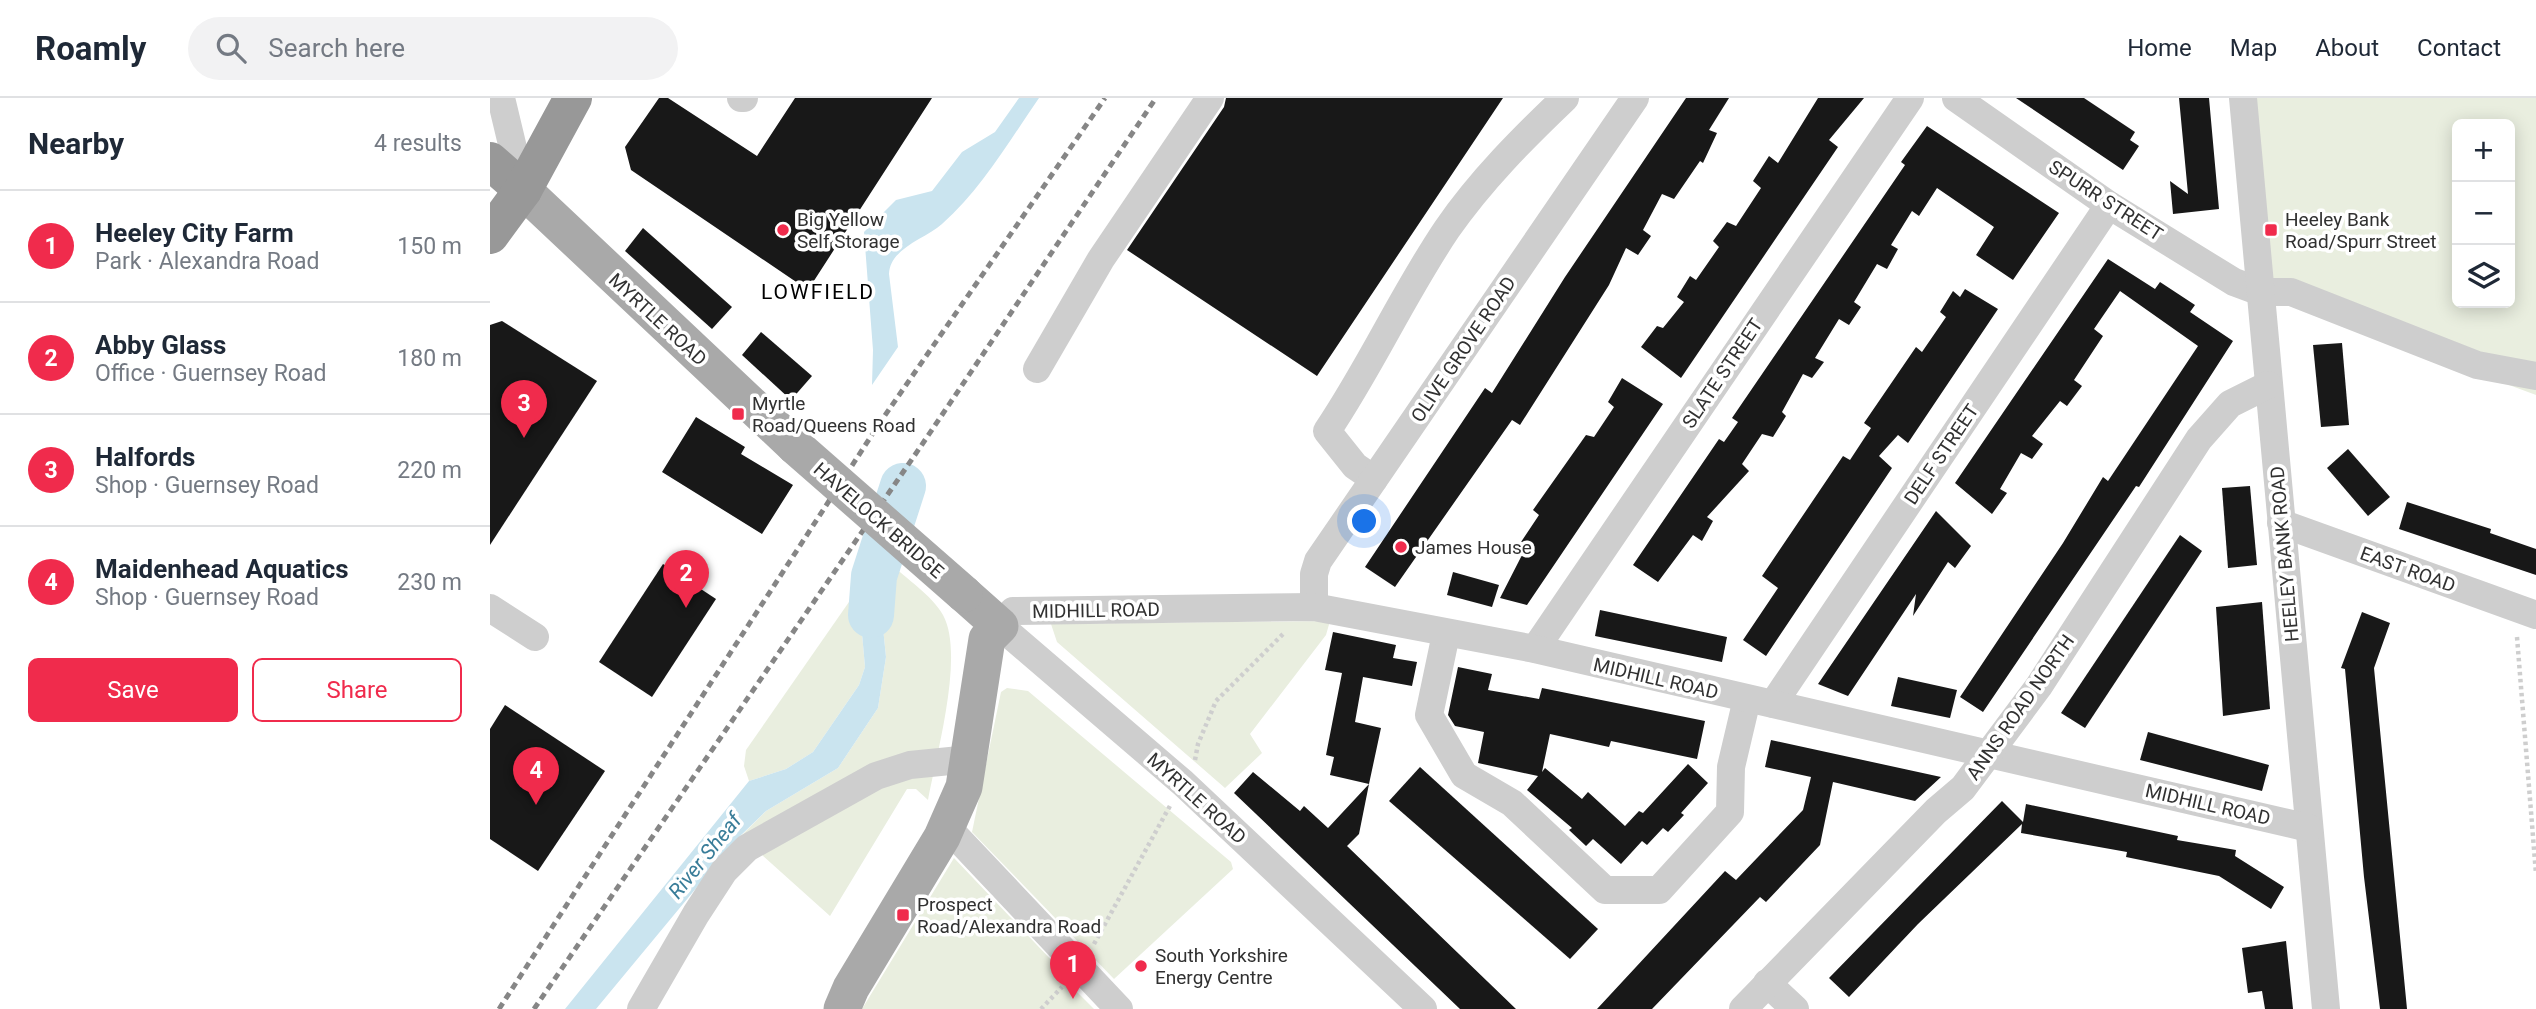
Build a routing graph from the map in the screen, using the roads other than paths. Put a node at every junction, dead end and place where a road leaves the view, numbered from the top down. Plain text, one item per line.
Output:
1 (501, 98) edge
2 (573, 98) edge
3 (1210, 98) edge
4 (1565, 98) edge
5 (1635, 98) edge
6 (1910, 98) edge
7 (1956, 98) edge
8 (2243, 98) edge
9 (490, 161) edge
10 (523, 190) junction
11 (2109, 205) junction
12 (490, 235) edge
13 (2261, 292) junction
14 (1037, 369) dead end
15 (2536, 376) edge
16 (2268, 385) junction
17 (794, 446) joint
18 (1374, 479) junction
19 (2281, 523) junction
20 (964, 594) joint
21 (1314, 607) junction
22 (490, 608) edge
23 (2526, 612) edge
24 (1000, 626) junction
25 (1446, 634) junction
26 (535, 637) dead end
27 (1535, 649) junction
28 (1760, 702) junction
29 (1987, 751) junction
30 (970, 759) junction
31 (947, 827) junction
32 (2309, 828) junction
33 (1767, 983) junction
34 (641, 1009) edge
35 (842, 1009) edge
36 (1119, 1009) edge
37 (1423, 1009) edge
38 (1743, 1009) edge
39 (1795, 1009) edge
40 (2326, 1009) edge

1 - 10 street
2 - 10 highway
3 - 14 street
4 - 18 street
5 - 18 street, OLIVE GROVE ROAD
6 - 27 street, SLATE STREET
7 - 11 street, SPURR STREET
8 - 13 street, HEELEY BANK ROAD
9 - 10 highway
10 - 12 highway
10 - 17 main road, MYRTLE ROAD
11 - 13 street, SPURR STREET
11 - 28 street, DELF STREET
13 - 15 street, SPURR STREET
13 - 16 street, HEELEY BANK ROAD
16 - 19 street, HEELEY BANK ROAD
16 - 29 street, ANNS ROAD NORTH
17 - 20 main road, HAVELOCK BRIDGE, bridge
18 - 21 street, OLIVE GROVE ROAD
19 - 23 street, EAST ROAD
19 - 32 street, HEELEY BANK ROAD
20 - 24 main road, MYRTLE ROAD
21 - 24 street, MIDHILL ROAD
21 - 25 street, MIDHILL ROAD
22 - 26 street
24 - 30 main road
24 - 37 street, MYRTLE ROAD
25 - 27 street, MIDHILL ROAD
25 - 28 street
27 - 28 street, MIDHILL ROAD
28 - 29 street, MIDHILL ROAD
29 - 32 street, MIDHILL ROAD
29 - 33 street, ANNS ROAD NORTH
30 - 31 main road
30 - 34 street
31 - 35 main road
31 - 36 street
32 - 40 street, HEELEY BANK ROAD
33 - 38 street, ANNS ROAD NORTH
33 - 39 street

